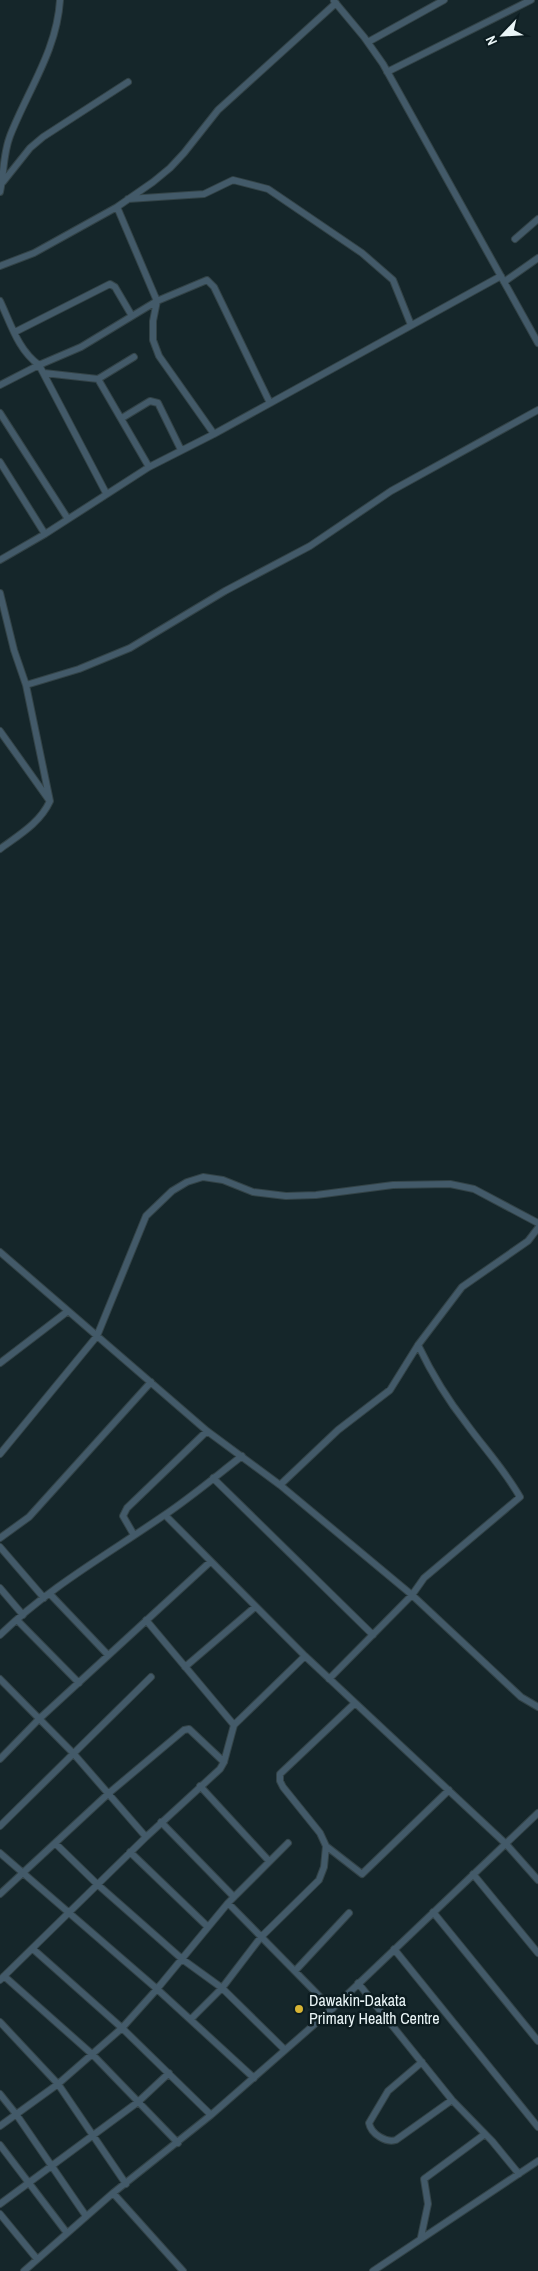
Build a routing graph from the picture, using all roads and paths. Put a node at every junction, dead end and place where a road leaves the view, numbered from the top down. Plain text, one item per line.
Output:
1 (60, 0) edge
2 (444, 0) edge
3 (531, 0) edge
4 (335, 1) edge
5 (368, 42) junction
6 (387, 72) junction
7 (128, 82) dead end
8 (1, 188) edge
9 (126, 199) junction
10 (118, 207) junction
11 (538, 219) edge
12 (515, 239) dead end
13 (538, 258) edge
14 (0, 266) edge
15 (502, 279) junction
16 (0, 301) edge
17 (157, 301) junction
18 (132, 316) junction
19 (410, 325) junction
20 (15, 332) junction
21 (538, 343) edge
22 (134, 357) dead end
23 (39, 365) junction
24 (44, 373) junction
25 (98, 379) junction
26 (0, 386) edge
27 (270, 403) junction
28 (538, 410) edge
29 (0, 413) edge
30 (122, 418) junction
31 (214, 434) junction
32 (181, 450) junction
33 (0, 462) edge
34 (149, 467) junction
35 (106, 493) junction
36 (68, 519) junction
37 (45, 534) junction
38 (0, 560) edge
39 (0, 593) edge
40 (26, 685) junction
41 (0, 731) edge
42 (50, 801) junction
43 (0, 849) edge
44 (538, 1223) edge
45 (538, 1228) edge
46 (0, 1252) edge
47 (68, 1311) junction
48 (97, 1336) junction
49 (418, 1345) junction
50 (0, 1363) edge
51 (151, 1382) junction
52 (207, 1431) junction
53 (0, 1454) edge
54 (242, 1456) junction
55 (213, 1478) junction
56 (280, 1485) junction
57 (165, 1515) junction
58 (134, 1535) junction
59 (0, 1538) edge
60 (0, 1547) edge
61 (210, 1562) junction
62 (0, 1588) edge
63 (412, 1595) junction
64 (47, 1596) junction
65 (255, 1608) junction
66 (20, 1618) junction
67 (146, 1620) junction
68 (373, 1635) junction
69 (0, 1636) edge
70 (108, 1655) junction
71 (305, 1656) junction
72 (185, 1667) junction
73 (151, 1677) dead end
74 (329, 1679) junction
75 (0, 1680) edge
76 (79, 1683) junction
77 (355, 1704) junction
78 (538, 1707) edge
79 (39, 1719) junction
80 (234, 1724) junction
81 (73, 1753) junction
82 (0, 1759) edge
83 (224, 1762) junction
84 (200, 1786) junction
85 (449, 1790) junction
86 (109, 1793) junction
87 (538, 1813) edge
88 (161, 1822) junction
89 (0, 1826) edge
90 (146, 1837) junction
91 (288, 1843) dead end
92 (56, 1844) junction
93 (506, 1844) junction
94 (326, 1846) junction
95 (130, 1852) junction
96 (0, 1853) edge
97 (269, 1861) junction
98 (23, 1874) junction
99 (472, 1874) junction
100 (538, 1880) edge
101 (97, 1884) junction
102 (0, 1894) edge
103 (234, 1897) junction
104 (228, 1903) junction
105 (433, 1912) junction
106 (69, 1913) junction
107 (350, 1913) dead end
108 (208, 1927) junction
109 (261, 1938) junction
110 (33, 1949) junction
111 (394, 1949) junction
112 (538, 1953) edge
113 (182, 1959) junction
114 (295, 1971) junction
115 (2, 1978) edge
116 (358, 1984) junction
117 (222, 1988) junction
118 (157, 1990) junction
119 (332, 2009) junction
120 (191, 2019) junction
121 (0, 2022) edge
122 (122, 2028) junction
123 (538, 2041) edge
124 (286, 2050) junction
125 (94, 2055) junction
126 (422, 2062) junction
127 (169, 2074) junction
128 (254, 2078) junction
129 (58, 2084) junction
130 (0, 2094) edge
131 (452, 2100) junction
132 (138, 2102) junction
133 (16, 2114) junction
134 (211, 2115) junction
135 (0, 2126) edge
136 (538, 2127) edge
137 (485, 2134) junction
138 (93, 2135) junction
139 (178, 2143) junction
140 (0, 2145) edge
141 (538, 2162) edge
142 (52, 2166) junction
143 (519, 2174) junction
144 (29, 2182) junction
145 (126, 2184) junction
146 (113, 2193) junction
147 (0, 2204) edge
148 (0, 2214) edge
149 (86, 2216) junction
150 (67, 2233) junction
151 (421, 2237) junction
152 (37, 2259) junction
153 (24, 2271) edge
154 (183, 2271) edge
155 (373, 2271) edge

1 - 8 street
2 - 5 street
3 - 6 street
4 - 5 street
4 - 9 street
5 - 6 street
6 - 15 street
7 - 8 street
9 - 10 street
9 - 19 street
10 - 14 street
10 - 17 street
11 - 12 street
13 - 15 street
15 - 19 street
15 - 21 street
16 - 20 street
17 - 18 street
17 - 27 street
17 - 31 street
18 - 20 street
18 - 23 street
19 - 27 street
20 - 23 street
22 - 25 street
23 - 24 street
23 - 26 street
24 - 25 street
24 - 35 street
25 - 30 street
27 - 31 street
28 - 40 street
29 - 36 street
30 - 32 street
30 - 34 street
31 - 32 street
32 - 34 street
33 - 37 street
34 - 35 street
35 - 36 street
36 - 37 street
37 - 38 street
39 - 40 street
40 - 42 street
41 - 42 street
42 - 43 street
44 - 48 street
45 - 49 street
46 - 47 street
47 - 48 street
47 - 50 street
48 - 51 street
48 - 53 street
49 - 56 street
49 - 63 street
51 - 52 street
51 - 59 street
52 - 54 street
52 - 58 street
54 - 55 street
54 - 56 street
55 - 57 street
55 - 68 street
56 - 63 street
57 - 58 street
57 - 61 street
58 - 64 street
60 - 64 street
61 - 65 street
61 - 67 street
62 - 66 street
63 - 68 street
63 - 78 street
64 - 66 street
64 - 70 street
65 - 71 street
65 - 72 street
66 - 69 street
66 - 76 street
67 - 70 street
67 - 72 street
68 - 74 street
70 - 76 street
71 - 74 street
71 - 80 street
72 - 80 street
73 - 81 street
74 - 77 street
75 - 79 street
76 - 79 street
77 - 85 street
77 - 94 street
79 - 81 street
79 - 82 street
80 - 83 street
81 - 86 street
81 - 89 street
83 - 84 street
83 - 86 street
84 - 88 street
84 - 97 street
85 - 93 street
85 - 94 street
86 - 90 street
86 - 92 street
87 - 93 street
88 - 90 street
88 - 103 street
90 - 95 street
91 - 97 street
92 - 98 street
92 - 101 street
93 - 99 street
93 - 100 street
94 - 109 street
95 - 101 street
95 - 108 street
96 - 98 street
97 - 103 street
98 - 102 street
98 - 106 street
99 - 105 street
99 - 112 street
101 - 106 street
101 - 113 street
103 - 104 street
104 - 108 street
104 - 109 street
105 - 111 street
105 - 123 street
106 - 110 street
106 - 118 street
107 - 114 street
108 - 113 street
109 - 114 street
109 - 117 street
110 - 115 street
110 - 122 street
111 - 116 street
111 - 136 street
113 - 117 street
113 - 118 street
114 - 119 street
115 - 125 street
116 - 119 street
116 - 126 street
117 - 120 street
117 - 124 street
118 - 120 street
118 - 122 street
119 - 124 street
120 - 128 street
121 - 129 street
122 - 125 street
122 - 127 street
124 - 128 street
125 - 129 street
125 - 132 street
126 - 131 street
126 - 131 street
127 - 132 street
127 - 134 street
128 - 134 street
129 - 133 street
129 - 138 street
130 - 133 street
131 - 137 street
132 - 138 street
132 - 139 street
133 - 135 street
133 - 142 street
134 - 139 street
137 - 143 street
137 - 151 street
138 - 142 street
138 - 145 street
139 - 145 street
140 - 144 street
141 - 143 street
142 - 144 street
142 - 149 street
143 - 151 street
144 - 147 street
144 - 150 street
145 - 146 street
146 - 149 street
146 - 154 street
148 - 152 street
149 - 150 street
150 - 152 street
151 - 155 street
152 - 153 street

